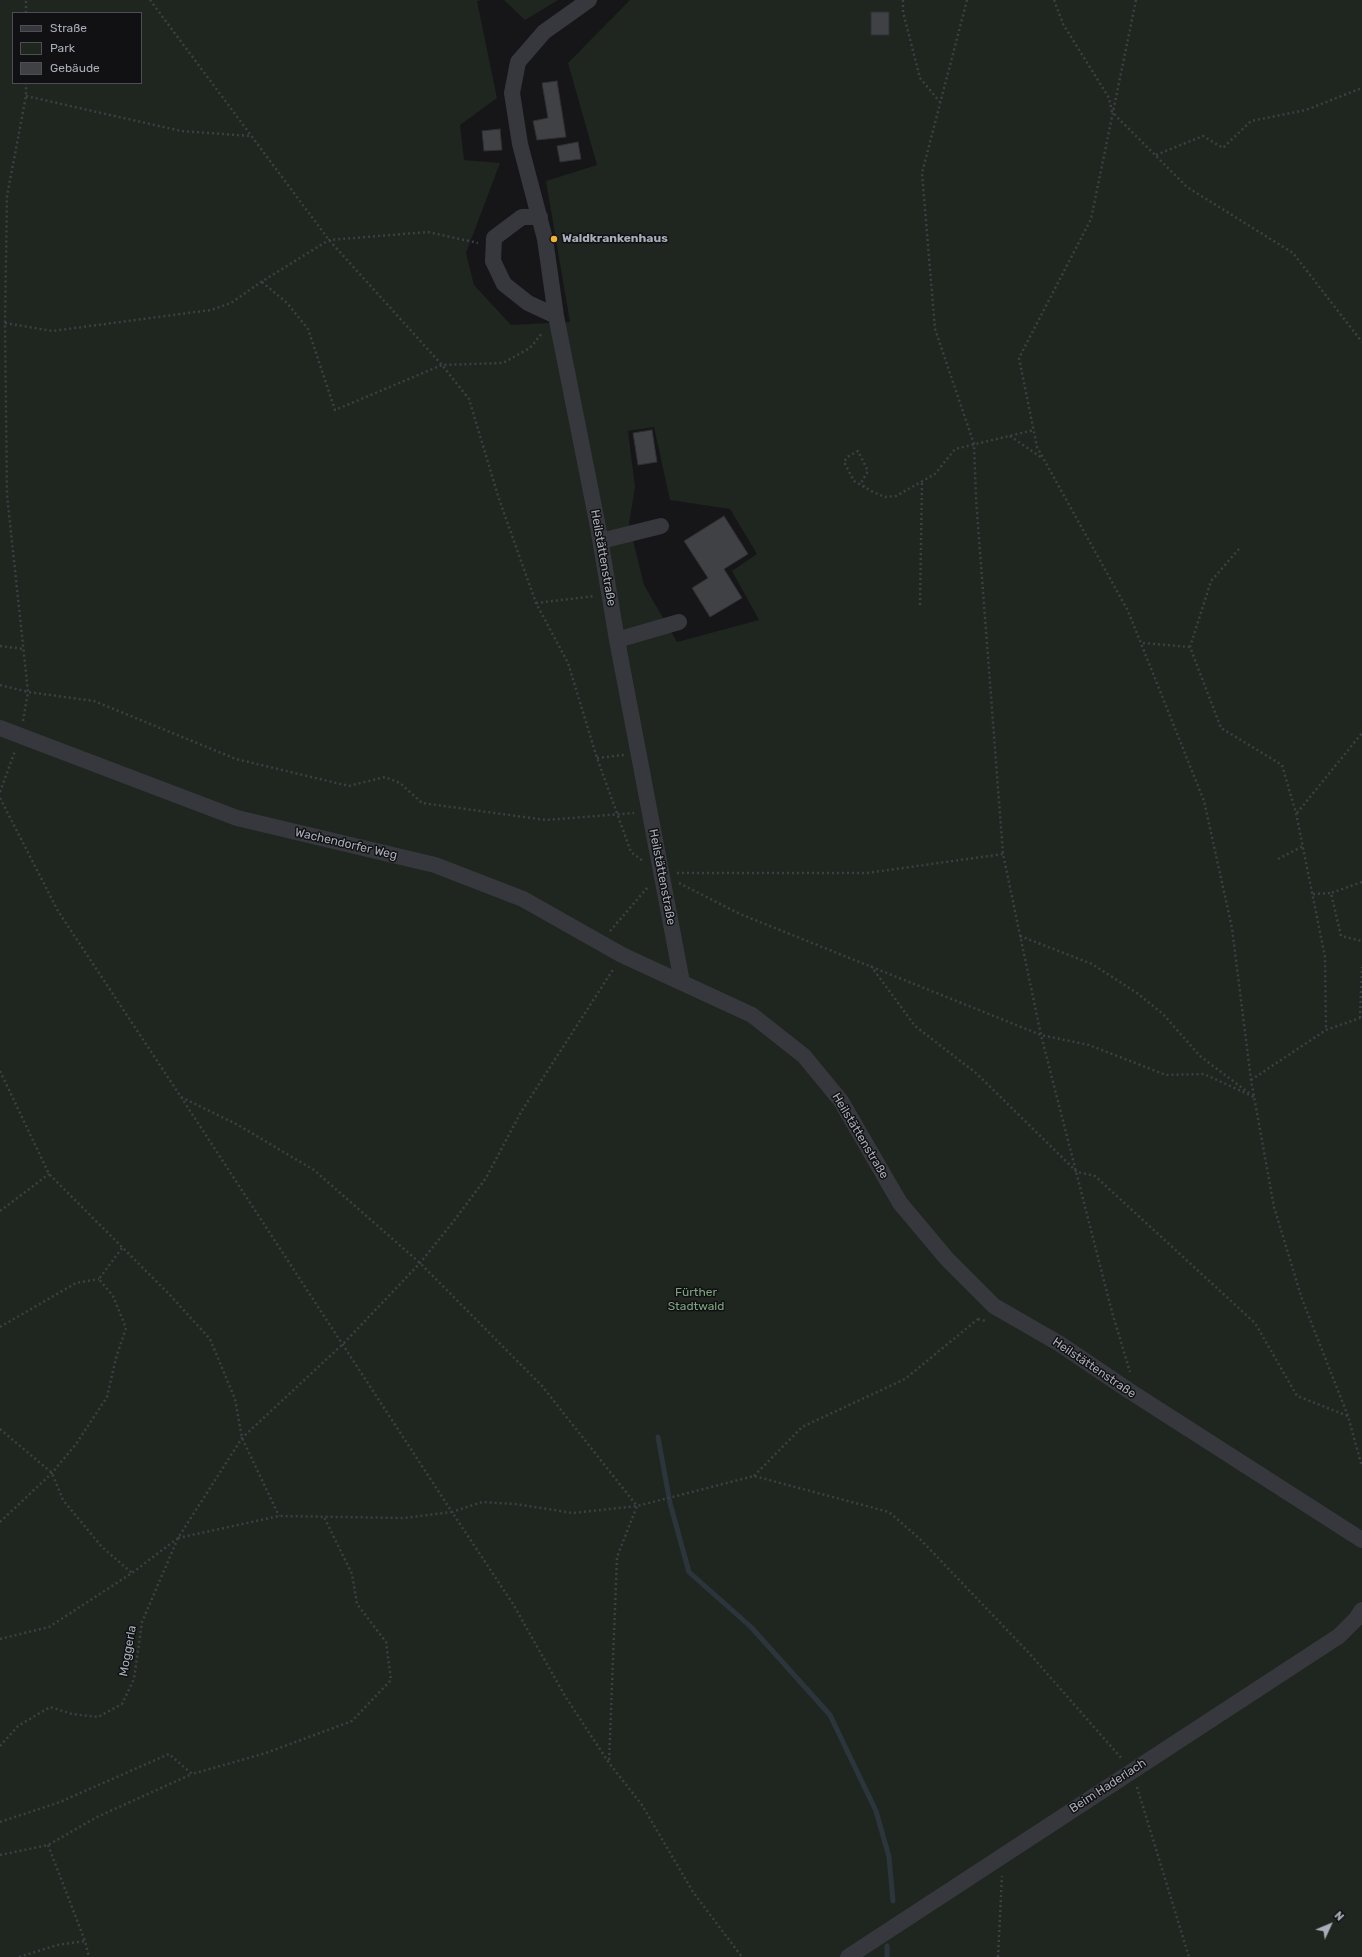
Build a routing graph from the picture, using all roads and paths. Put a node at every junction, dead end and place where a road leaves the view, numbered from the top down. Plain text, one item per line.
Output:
1 (26, 0) edge
2 (589, 0) edge
3 (903, 0) edge
4 (967, 0) edge
5 (1054, 0) edge
6 (1136, 0) edge
7 (26, 12) edge
8 (26, 84) edge
9 (1362, 88) edge
10 (26, 96) junction
11 (940, 103) junction
12 (1112, 112) junction
13 (252, 136) dead end
14 (1156, 155) junction
15 (540, 218) junction
16 (494, 247) junction
17 (261, 282) junction
18 (556, 316) junction
19 (5, 323) junction
20 (1362, 342) edge
21 (1034, 430) junction
22 (1009, 436) junction
23 (974, 444) junction
24 (1043, 458) junction
25 (922, 483) junction
26 (864, 487) junction
27 (662, 526) dead end
28 (601, 541) junction
29 (1239, 549) dead end
30 (609, 594) junction
31 (536, 603) dead end
32 (920, 605) dead end
33 (679, 622) dead end
34 (617, 640) junction
35 (1143, 643) junction
36 (0, 646) edge
37 (1190, 647) junction
38 (24, 649) junction
39 (0, 685) edge
40 (28, 692) junction
41 (0, 728) edge
42 (1362, 733) edge
43 (20, 734) junction
44 (638, 753) junction
45 (597, 758) dead end
46 (0, 792) edge
47 (0, 798) edge
48 (1296, 813) junction
49 (617, 814) dead end
50 (1303, 846) junction
51 (1003, 854) junction
52 (1278, 859) dead end
53 (660, 873) junction
54 (1362, 882) edge
55 (1331, 893) junction
56 (1313, 894) junction
57 (1020, 936) junction
58 (1362, 941) edge
59 (600, 942) junction
60 (622, 955) junction
61 (870, 966) dead end
62 (1362, 967) edge
63 (682, 982) junction
64 (1361, 1019) edge
65 (1326, 1030) junction
66 (0, 1071) edge
67 (1251, 1080) junction
68 (181, 1096) junction
69 (1254, 1097) junction
70 (1077, 1172) junction
71 (49, 1174) junction
72 (0, 1211) edge
73 (122, 1248) junction
74 (420, 1263) junction
75 (99, 1279) junction
76 (994, 1306) junction
77 (0, 1327) edge
78 (344, 1343) junction
79 (1128, 1390) junction
80 (1348, 1416) junction
81 (0, 1429) edge
82 (242, 1438) junction
83 (1362, 1467) edge
84 (52, 1473) junction
85 (754, 1476) junction
86 (637, 1506) junction
87 (452, 1512) junction
88 (279, 1516) junction
89 (324, 1517) junction
90 (0, 1522) edge
91 (178, 1538) junction
92 (1362, 1540) edge
93 (132, 1573) junction
94 (1362, 1610) edge
95 (0, 1639) edge
96 (0, 1746) edge
97 (609, 1763) junction
98 (1132, 1770) junction
99 (192, 1774) junction
100 (0, 1822) edge
101 (48, 1845) junction
102 (1003, 1855) junction
103 (0, 1856) edge
104 (85, 1941) junction
105 (20, 1957) edge
106 (89, 1957) edge
107 (742, 1957) edge
108 (848, 1957) edge
109 (998, 1957) edge
110 (1189, 1957) edge

1 - 7 path
2 - 15 street, Heilstättenstraße
3 - 11 path
4 - 11 path
5 - 12 path
6 - 12 path
8 - 10 path
9 - 14 path
10 - 13 path
10 - 19 path
11 - 23 path
12 - 14 path
12 - 21 path
14 - 20 path
15 - 16 street
15 - 18 street, Heilstättenstraße
16 - 17 path
16 - 18 street
17 - 18 path
17 - 19 path
18 - 28 street, Heilstättenstraße
19 - 38 path
21 - 22 path
21 - 24 path
22 - 23 path
22 - 24 path
23 - 25 path
23 - 51 path
24 - 35 path
25 - 26 path
25 - 32 path
26 - 26 path
27 - 28 street
28 - 30 street, Heilstättenstraße
29 - 37 path
30 - 31 path
30 - 34 street, Heilstättenstraße
33 - 34 street
34 - 44 street, Heilstättenstraße
35 - 37 path
35 - 67 path
36 - 38 path
37 - 48 path
38 - 40 path
39 - 40 path
40 - 43 path
40 - 49 path
41 - 43 street, Wachendorfer Weg
42 - 48 path
43 - 46 path
43 - 59 street, Wachendorfer Weg
44 - 45 path
44 - 53 street, Heilstättenstraße
47 - 68 path
48 - 50 path
50 - 52 path
50 - 56 path
51 - 53 path
51 - 57 path
53 - 59 path
53 - 63 street, Heilstättenstraße
54 - 55 path
55 - 56 path
55 - 58 path
56 - 65 path
57 - 69 path
57 - 70 path
59 - 60 street, Wachendorfer Weg
60 - 63 street, Wachendorfer Weg
60 - 74 path
61 - 70 path
62 - 64 path
63 - 76 street, Heilstättenstraße
64 - 65 path
65 - 67 path
66 - 71 path
67 - 69 path
68 - 74 path
68 - 78 path
69 - 80 path
70 - 79 path
70 - 80 path
71 - 72 path
71 - 73 path
73 - 75 path
73 - 82 path
74 - 78 path
74 - 86 path
75 - 77 path
75 - 84 path
76 - 79 street, Heilstättenstraße
76 - 85 path
78 - 82 path
78 - 87 path
79 - 92 street, Heilstättenstraße
80 - 83 path
81 - 84 path
82 - 88 path
82 - 91 path
84 - 90 path
84 - 93 path
85 - 86 path
85 - 98 path
86 - 87 path
86 - 97 path
87 - 89 path
87 - 97 path
88 - 89 path
88 - 91 path
89 - 99 path
91 - 93 path
91 - 96 path, Moggerla
93 - 95 path
94 - 98 street, Beim Haderlach
97 - 107 path
98 - 102 street, Beim Haderlach
98 - 110 path
99 - 100 path
99 - 101 path
101 - 103 path
101 - 104 path
102 - 108 street, Beim Haderlach
102 - 109 path
104 - 105 path
104 - 106 path

